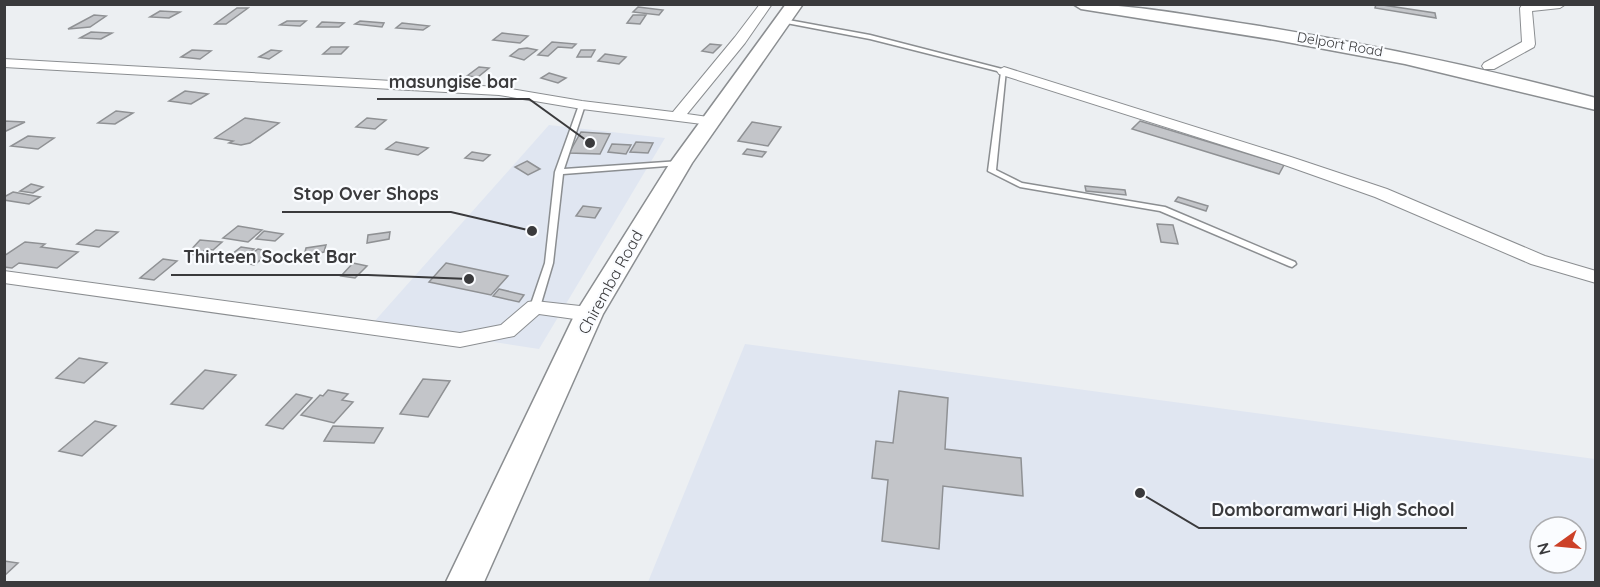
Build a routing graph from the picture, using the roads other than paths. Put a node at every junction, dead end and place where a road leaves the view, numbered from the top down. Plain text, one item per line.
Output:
1 (1081, 4) edge
2 (1560, 4) edge
3 (781, 10) edge
4 (4, 63) edge
5 (1488, 66) dead end
6 (1004, 71) junction
7 (1596, 104) edge
8 (582, 105) junction
9 (678, 115) junction
10 (711, 121) junction
11 (681, 163) junction
12 (559, 172) junction
13 (1292, 264) dead end
14 (4, 277) edge
15 (1596, 277) edge
16 (535, 307) junction
17 (589, 314) junction
18 (465, 582) edge

1 - 7 main road, Delport Road
2 - 5 street
3 - 6 lane
3 - 9 street
3 - 10 main road, Chiremba Road
4 - 8 street
6 - 13 lane
6 - 15 street
8 - 9 street
8 - 12 lane
9 - 10 street
10 - 11 main road, Chiremba Road
11 - 12 lane
11 - 17 main road, Chiremba Road
12 - 16 lane
14 - 16 street
16 - 17 street
17 - 18 main road, Chiremba Road

